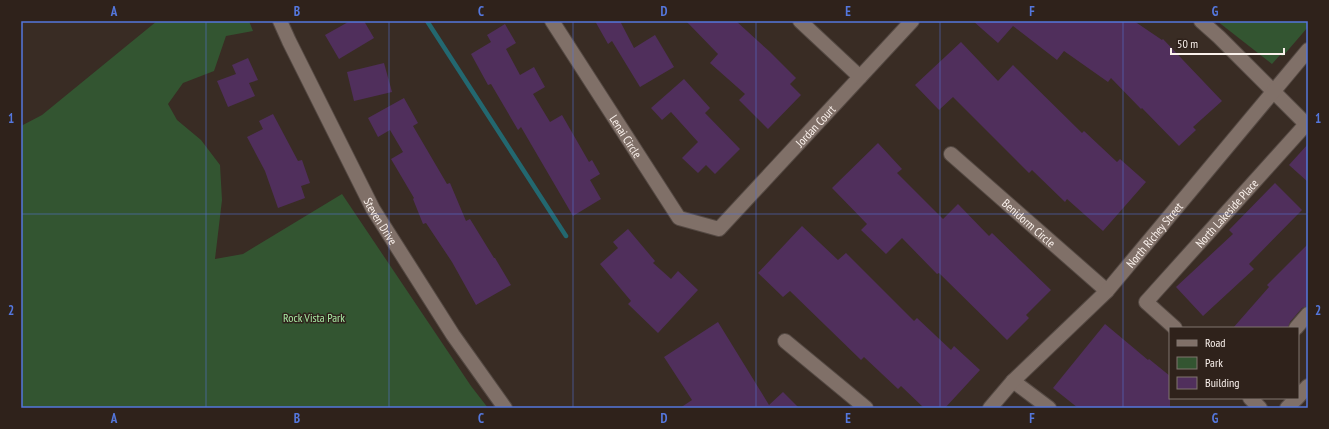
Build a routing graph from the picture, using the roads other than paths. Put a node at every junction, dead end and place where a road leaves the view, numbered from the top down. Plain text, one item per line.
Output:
1 (280, 21) edge
2 (552, 21) edge
3 (800, 21) edge
4 (912, 21) edge
5 (1201, 21) edge
6 (1308, 50) edge
7 (860, 77) junction
8 (1274, 92) junction
9 (1307, 123) edge
10 (951, 154) dead end
11 (718, 229) joint
12 (1107, 291) junction
13 (1308, 314) edge
14 (1174, 327) edge
15 (1297, 327) edge
16 (785, 341) dead end
17 (1014, 381) junction
18 (1308, 386) edge
19 (1299, 395) edge
20 (1251, 399) edge
21 (1295, 399) edge
22 (506, 408) edge
23 (866, 408) edge
24 (990, 408) edge
25 (1049, 408) edge
26 (1260, 408) edge
27 (1288, 408) edge

1 - 22 street, Steven Drive
2 - 11 street, Lenai Circle
3 - 7 street
4 - 7 street, Jordan Court
5 - 8 street, North Lakeside Place
6 - 8 street, North Richey Street
7 - 11 street, Jordan Court
8 - 9 street, North Lakeside Place
8 - 12 street, North Richey Street
9 - 14 street, North Lakeside Place
10 - 12 street, Benidorm Circle
12 - 17 street, North Richey Street
13 - 15 street
16 - 23 street
17 - 24 street, North Richey Street
17 - 25 street
18 - 19 street
20 - 26 street
21 - 27 street

